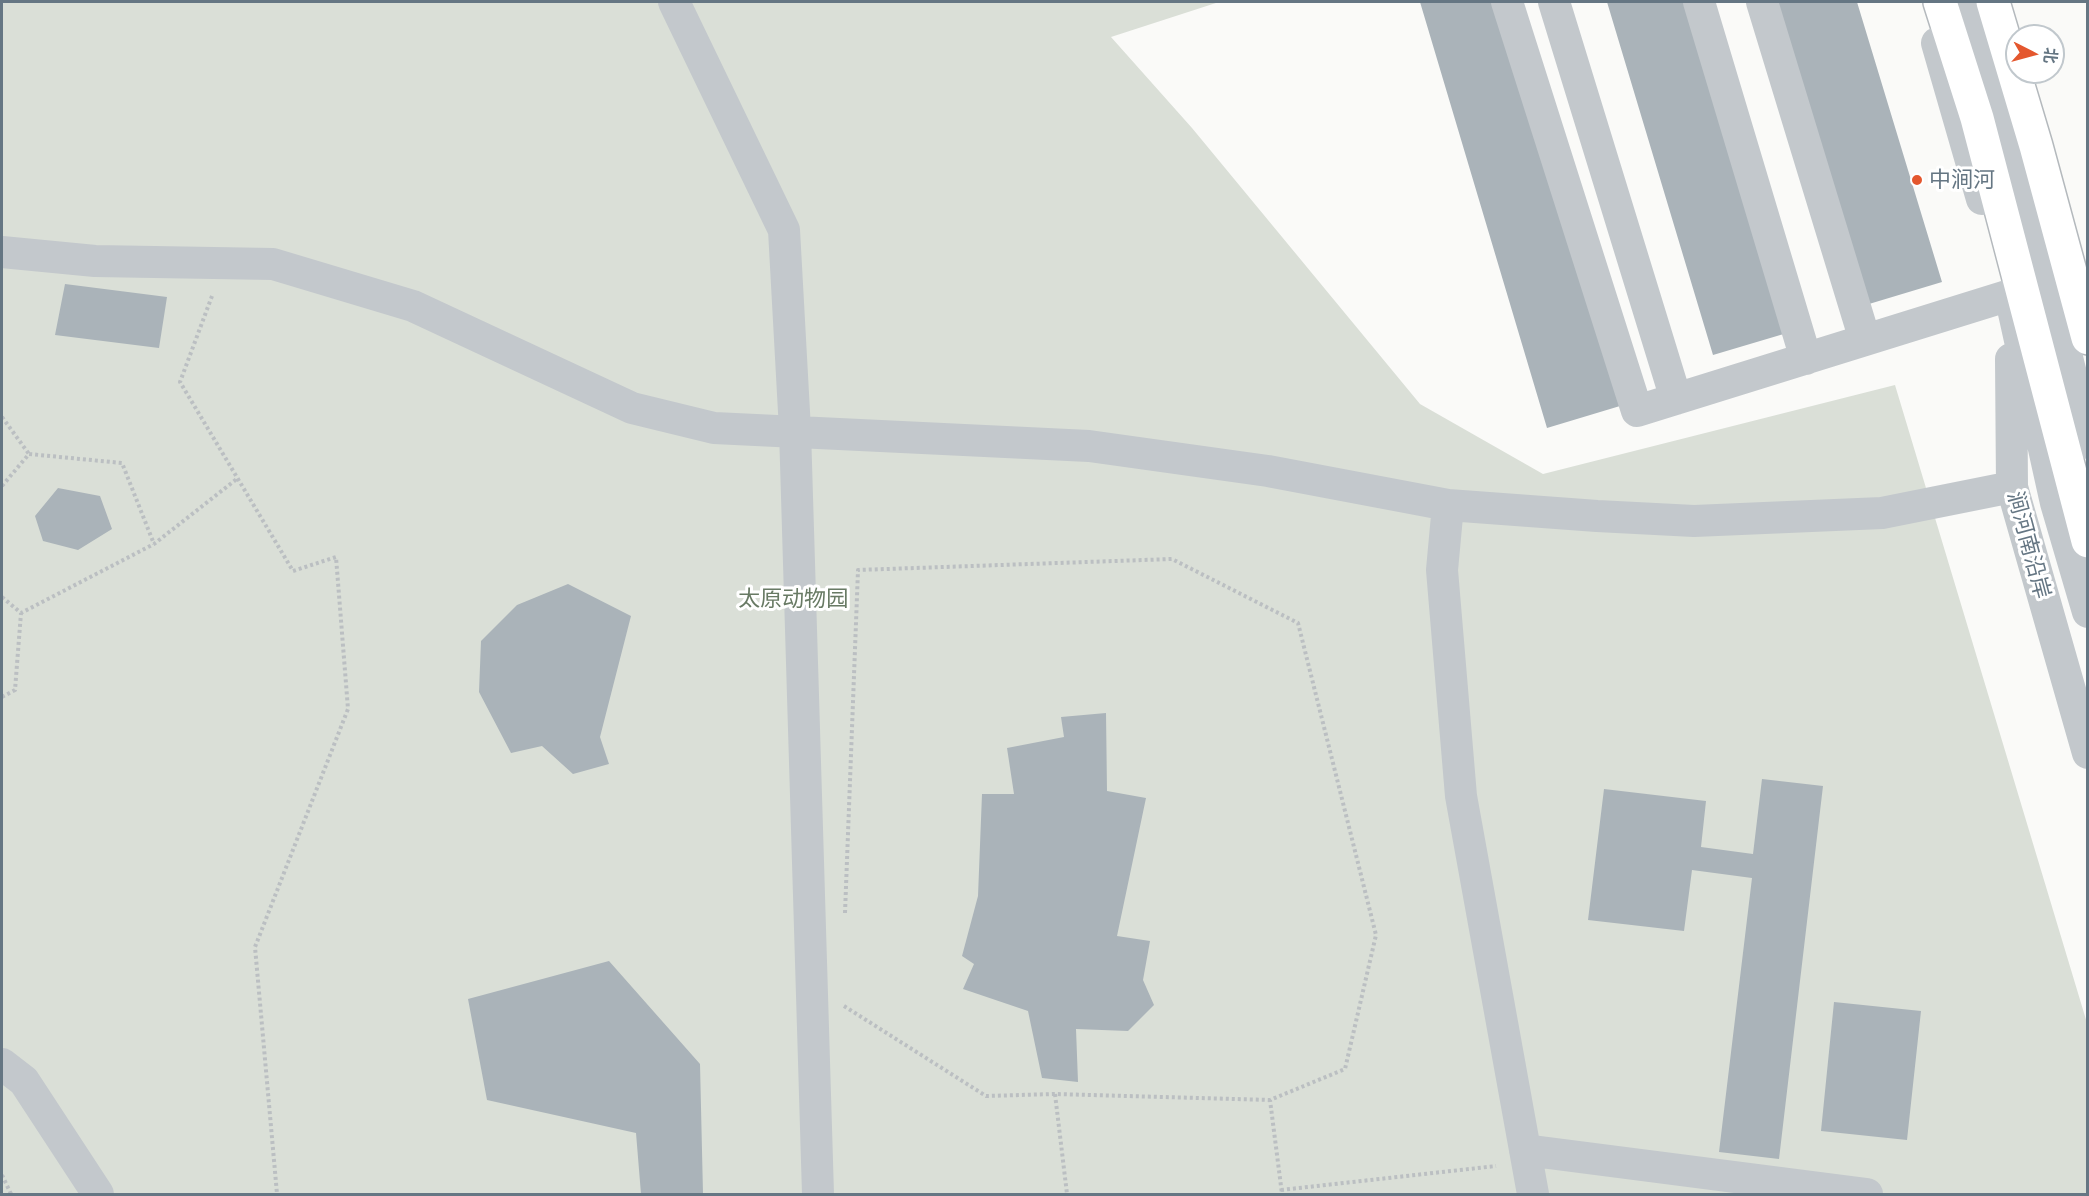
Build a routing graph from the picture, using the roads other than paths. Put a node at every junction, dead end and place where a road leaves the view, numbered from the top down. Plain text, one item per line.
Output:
1 (674, 2) edge
2 (1507, 2) edge
3 (1554, 2) edge
4 (1699, 2) edge
5 (1762, 2) edge
6 (1925, 2) edge
7 (1940, 2) edge
8 (1974, 2) edge
9 (1993, 2) edge
10 (2, 252) edge
11 (2010, 295) junction
12 (2088, 338) edge
13 (1865, 340) junction
14 (1806, 359) junction
15 (1676, 399) junction
16 (795, 430) junction
17 (2088, 442) edge
18 (2012, 487) junction
19 (1448, 505) junction
20 (2088, 541) edge
21 (2088, 612) edge
22 (2088, 753) edge
23 (2, 1064) edge
24 (1526, 1156) junction
25 (98, 1194) edge
26 (818, 1194) edge
27 (1533, 1194) edge
28 (1868, 1194) edge

1 - 16 street
2 - 15 street
3 - 15 street
4 - 14 street
5 - 13 street
6 - 11 street, 涧河南沿岸
7 - 20 highway
8 - 17 street
9 - 12 highway
10 - 16 street
11 - 13 street
11 - 18 street, 涧河南沿岸
11 - 21 street, 涧河南沿岸
13 - 14 street
14 - 15 street
16 - 19 street
16 - 26 street
18 - 19 street
18 - 22 street, 涧河南沿岸
19 - 24 street
23 - 25 street
24 - 27 street
24 - 28 street

